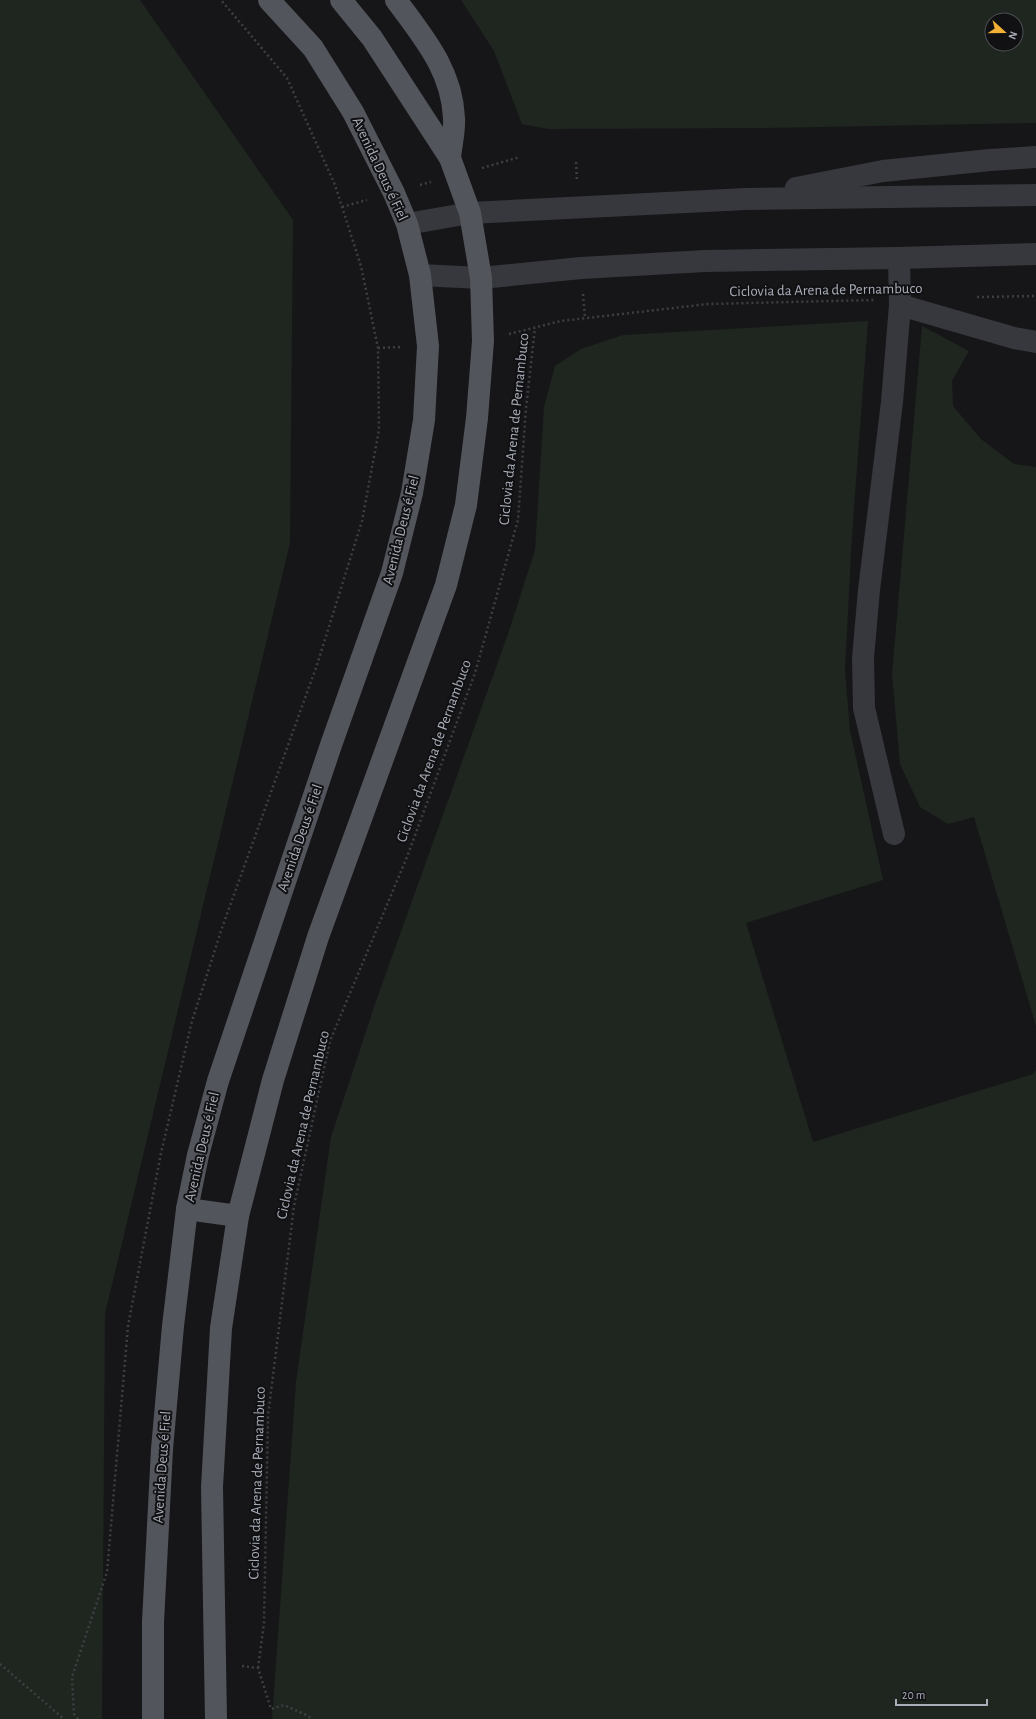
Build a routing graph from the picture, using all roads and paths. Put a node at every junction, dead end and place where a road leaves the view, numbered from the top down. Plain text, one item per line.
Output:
1 (221, 0) edge
2 (270, 0) edge
3 (341, 0) edge
4 (396, 0) edge
5 (1036, 157) edge
6 (450, 158) junction
7 (1036, 195) edge
8 (746, 199) junction
9 (470, 213) junction
10 (407, 224) junction
11 (1036, 254) edge
12 (899, 258) junction
13 (420, 275) junction
14 (481, 278) junction
15 (1036, 296) edge
16 (975, 297) dead end
17 (900, 302) junction
18 (1036, 342) edge
19 (894, 834) dead end
20 (188, 1208) junction
21 (238, 1216) junction
22 (216, 1661) junction
23 (0, 1664) edge
24 (258, 1668) junction
25 (64, 1719) edge
26 (78, 1719) edge
27 (153, 1719) edge
28 (216, 1719) edge
29 (312, 1719) edge

1 - 26 path
2 - 10 main road, Avenida Deus é Fiel
3 - 6 main road
4 - 6 main road
5 - 8 street
6 - 9 main road
7 - 8 street
8 - 9 street
9 - 10 street
9 - 14 main road
10 - 13 main road, Avenida Deus é Fiel
11 - 12 street
12 - 14 street
12 - 17 street
13 - 14 street
13 - 20 main road, Avenida Deus é Fiel
14 - 21 main road
15 - 16 path
17 - 18 street
17 - 19 street
17 - 24 path, Ciclovia da Arena de Pernambuco
20 - 21 main road
20 - 27 main road, Avenida Deus é Fiel
21 - 22 main road
22 - 24 path
22 - 28 main road
23 - 25 path
24 - 29 path, Ciclovia da Arena de Pernambuco

